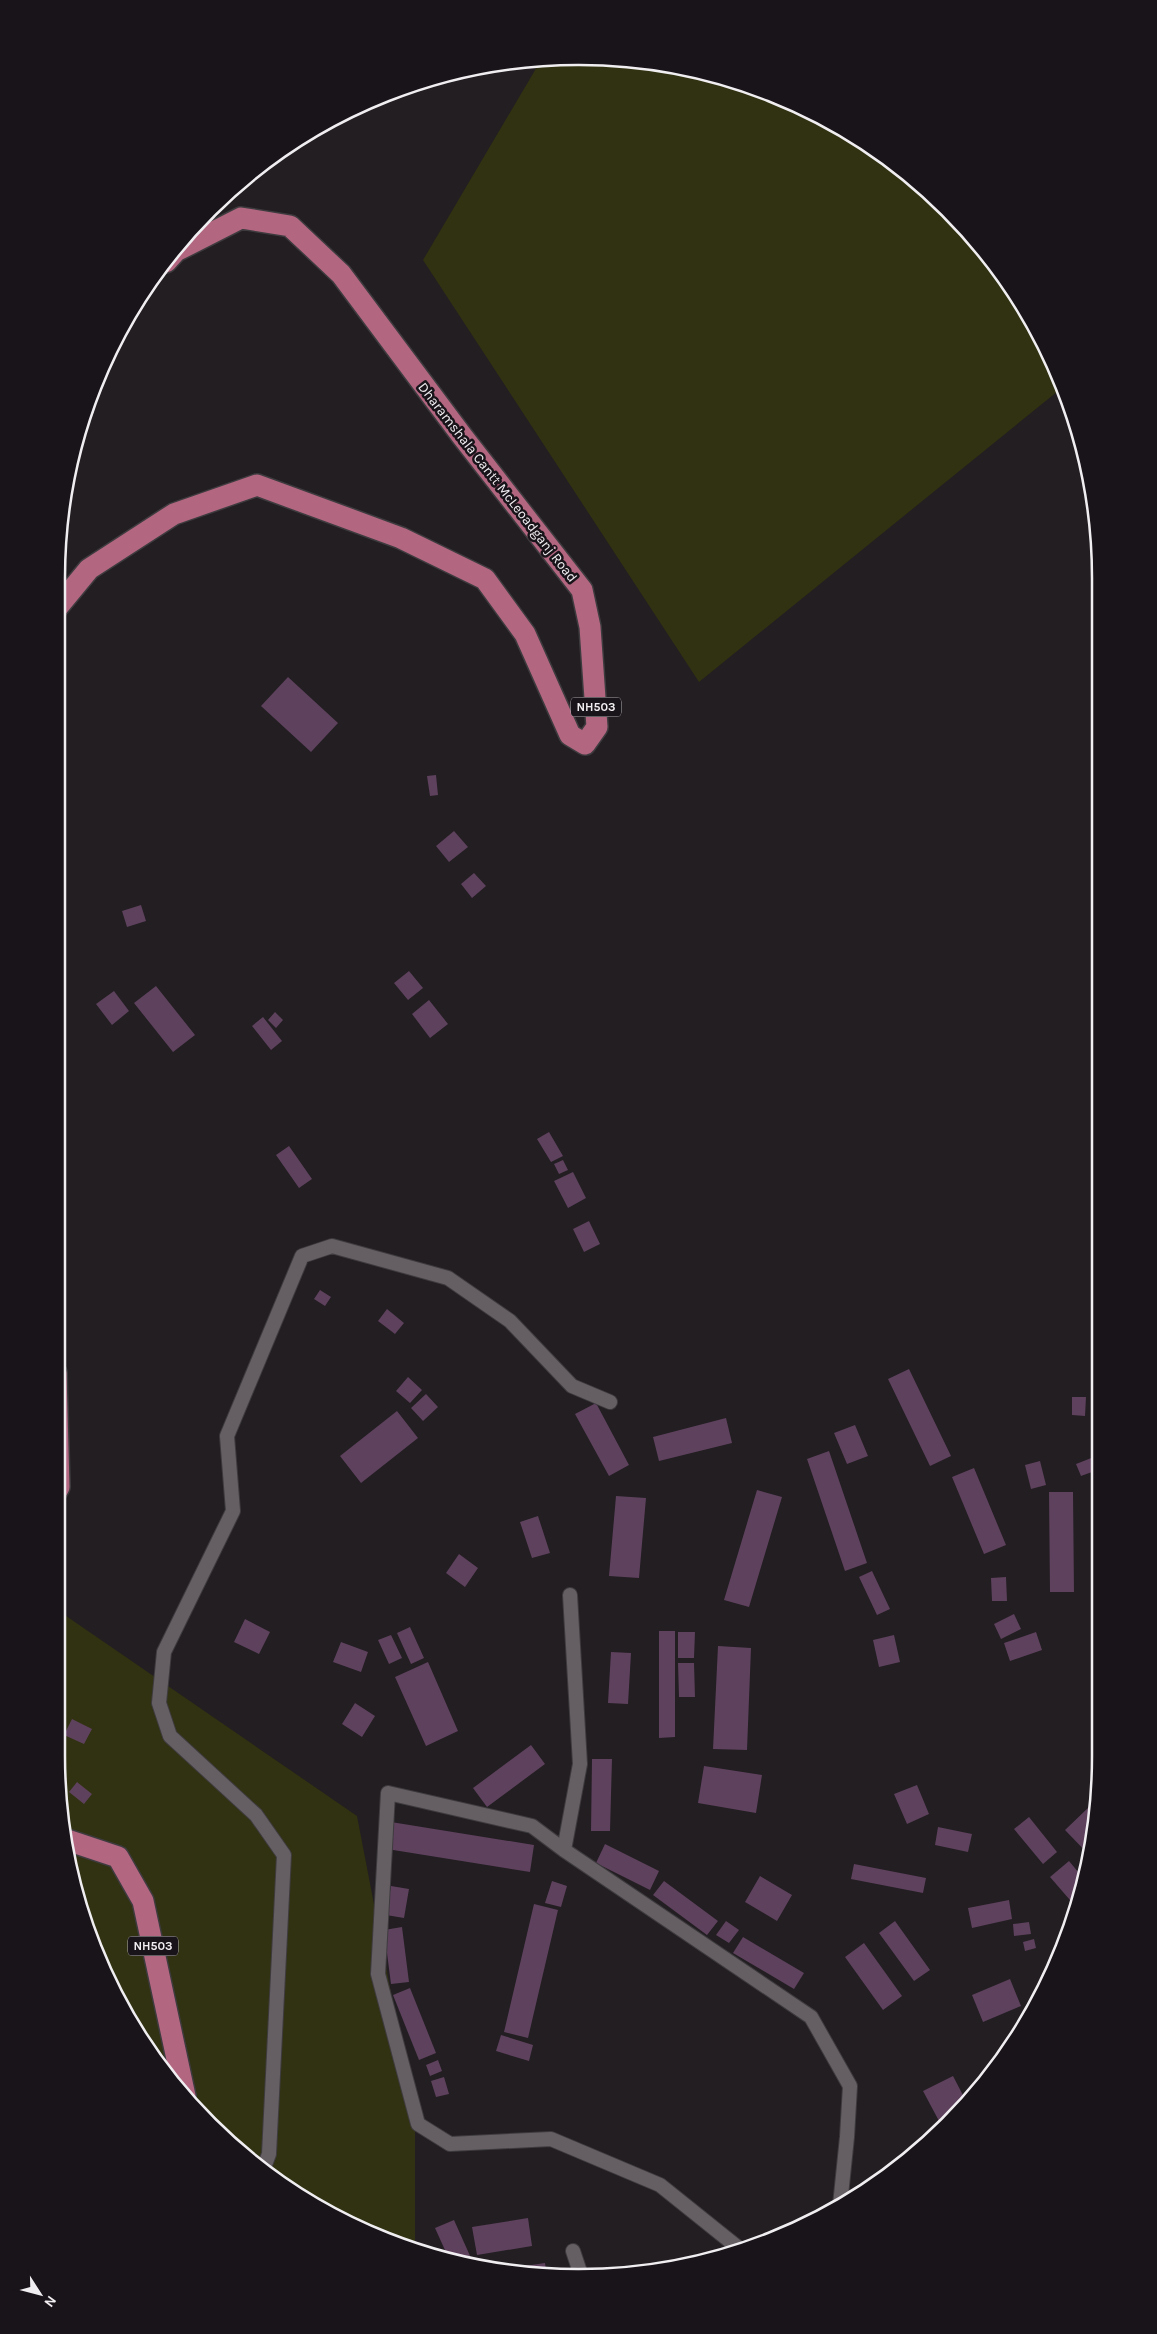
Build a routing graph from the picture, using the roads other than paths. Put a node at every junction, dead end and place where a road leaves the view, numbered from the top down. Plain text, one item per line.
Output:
1 (189, 244) edge
2 (65, 598) edge
3 (610, 1402) dead end
4 (570, 1595) dead end
5 (72, 1842) edge
6 (564, 1850) junction
7 (182, 2082) edge
8 (266, 2163) edge
9 (841, 2196) edge
10 (735, 2245) edge
11 (573, 2251) dead end
12 (579, 2269) edge

1 - 2 main road, Dharamshala Cantt McLeoadganj Road / NH503
3 - 8 street
4 - 6 street
5 - 7 main road, NH503
6 - 9 street
6 - 10 street
11 - 12 street

